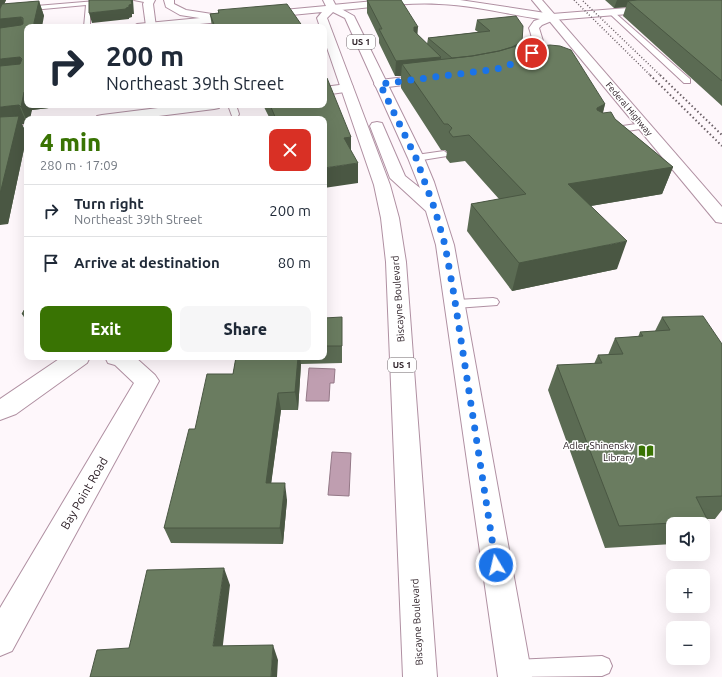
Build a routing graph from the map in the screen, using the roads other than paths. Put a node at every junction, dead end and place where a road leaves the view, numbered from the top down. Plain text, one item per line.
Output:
1 (66, 0) edge
2 (128, 0) edge
3 (137, 0) edge
4 (150, 0) edge
5 (169, 0) edge
6 (537, 0) edge
7 (27, 4) edge
8 (330, 4) edge
9 (88, 6) edge
10 (487, 7) junction
11 (660, 8) edge
12 (0, 11) edge
13 (612, 13) junction
14 (552, 17) junction
15 (224, 19) junction
16 (88, 24) edge
17 (151, 24) edge
18 (203, 24) edge
19 (323, 24) edge
20 (534, 28) junction
21 (328, 44) edge
22 (504, 67) edge
23 (442, 76) edge
24 (687, 81) dead end
25 (380, 84) junction
26 (348, 88) junction
27 (327, 91) edge
28 (190, 108) edge
29 (233, 108) edge
30 (235, 114) dead end
31 (126, 116) edge
32 (643, 126) junction
33 (24, 128) edge
34 (0, 132) edge
35 (602, 133) edge
36 (444, 154) dead end
37 (416, 158) junction
38 (435, 210) junction
39 (722, 218) edge
40 (493, 302) dead end
41 (456, 304) junction
42 (75, 360) edge
43 (124, 360) edge
44 (0, 410) edge
45 (0, 639) edge
46 (602, 666) dead end
47 (514, 673) edge
48 (420, 677) edge

1 - 7 lane
2 - 7 lane
3 - 4 lane
4 - 17 main road
5 - 15 main road
6 - 14 main road, Federal Highway
7 - 12 lane
8 - 10 main road
8 - 15 main road
8 - 19 main road, Biscayne Boulevard / US 1
8 - 25 main road, US 1
9 - 16 lane
10 - 14 main road
10 - 20 main road
11 - 13 main road
13 - 14 main road
13 - 24 lane
14 - 20 main road
14 - 32 main road, Federal Highway
15 - 18 main road
20 - 22 main road
21 - 26 main road, Biscayne Boulevard / US 1
23 - 25 main road
25 - 37 main road, US 1
26 - 27 main road
26 - 38 main road
26 - 48 main road, Biscayne Boulevard / US 1
28 - 31 main road
29 - 30 lane
32 - 35 lane
32 - 39 main road, Federal Highway
33 - 34 main road
36 - 37 lane
37 - 38 main road, US 1
38 - 41 main road, US 1
40 - 41 lane
41 - 47 main road, US 1
42 - 44 main road
43 - 45 main road, Bay Point Road
46 - 47 lane

